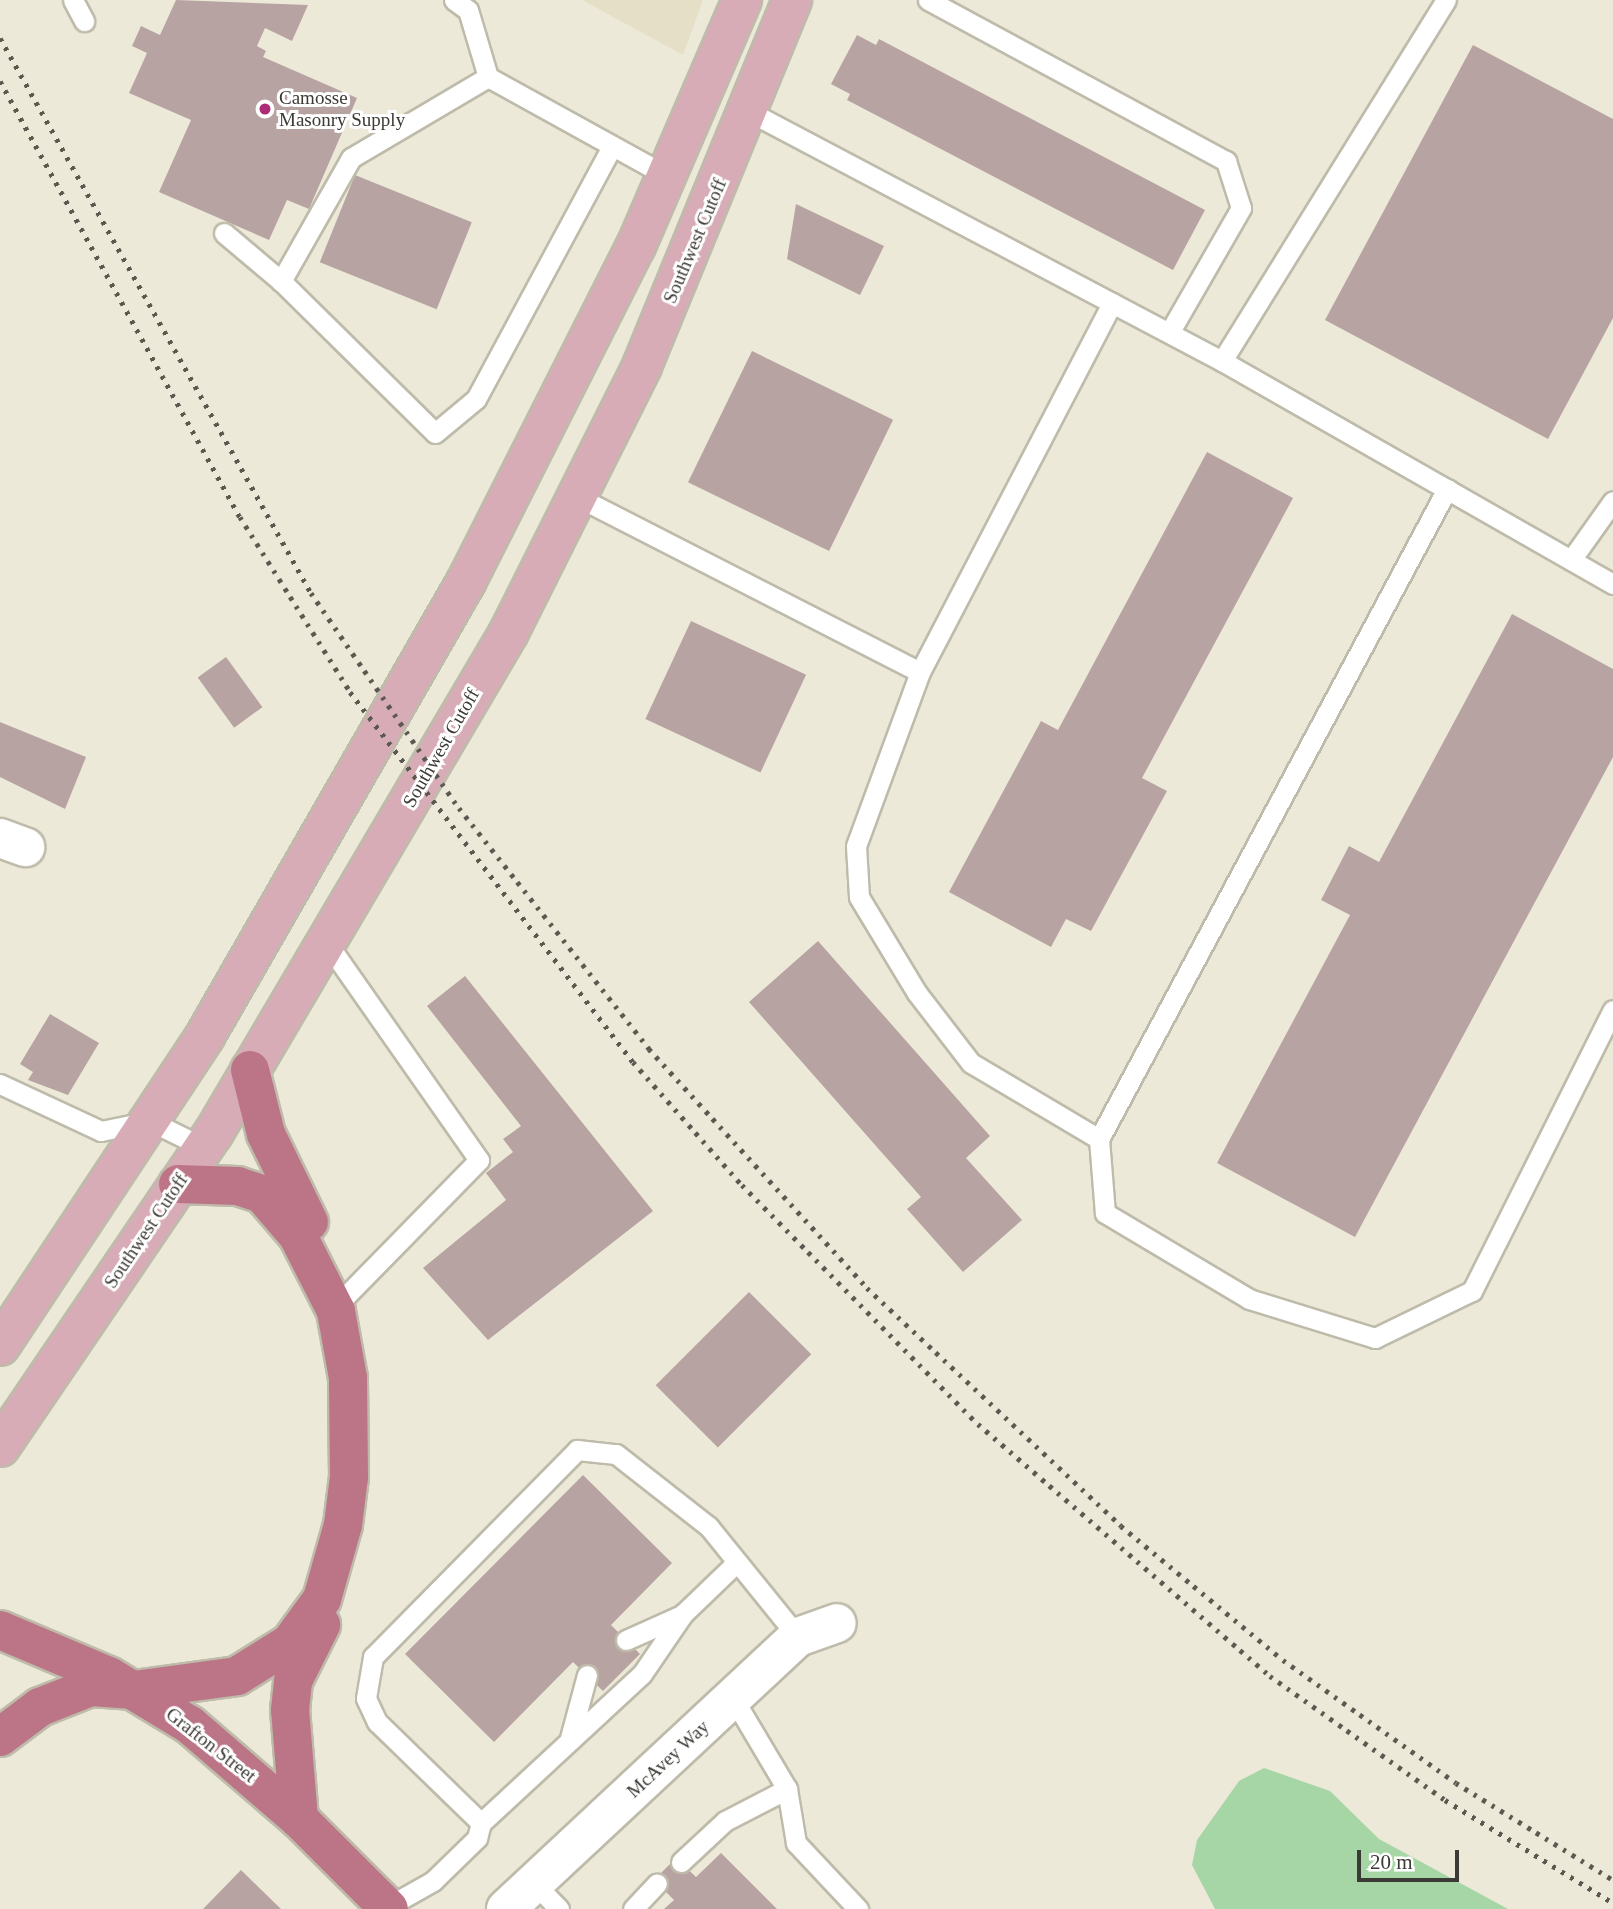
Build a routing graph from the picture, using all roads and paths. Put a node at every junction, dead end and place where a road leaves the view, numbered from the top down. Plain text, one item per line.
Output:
1 (73, 0) edge
2 (454, 0) edge
3 (742, 0) edge
4 (792, 0) edge
5 (928, 0) edge
6 (1446, 0) edge
7 (84, 21) dead end
8 (488, 78) junction
9 (748, 111) junction
10 (611, 148) junction
11 (667, 176) junction
12 (224, 233) dead end
13 (281, 281) junction
14 (1112, 303) junction
15 (1169, 333) junction
16 (1222, 361) junction
17 (1447, 489) junction
18 (576, 496) junction
19 (1613, 501) edge
20 (1571, 560) junction
21 (1613, 584) edge
22 (920, 671) junction
23 (327, 943) junction
24 (1613, 1010) edge
25 (250, 1070) junction
26 (0, 1084) edge
27 (150, 1121) junction
28 (1098, 1139) junction
29 (204, 1147) junction
30 (178, 1184) junction
31 (340, 1302) junction
32 (0, 1346) edge
33 (0, 1447) edge
34 (737, 1562) junction
35 (683, 1614) junction
36 (837, 1623) dead end
37 (0, 1630) edge
38 (798, 1637) junction
39 (626, 1640) dead end
40 (587, 1675) dead end
41 (134, 1690) junction
42 (733, 1698) junction
43 (0, 1737) edge
44 (570, 1738) junction
45 (787, 1789) junction
46 (299, 1819) junction
47 (481, 1824) junction
48 (681, 1862) dead end
49 (657, 1883) dead end
50 (547, 1896) edge
51 (388, 1908) edge
52 (506, 1909) edge
53 (633, 1909) edge
54 (858, 1909) edge

1 - 7 lane
2 - 8 lane
3 - 11 main road
4 - 9 main road, Southwest Cutoff
5 - 15 lane
6 - 16 lane
8 - 10 lane
8 - 13 lane
9 - 14 lane
9 - 18 main road, Southwest Cutoff
10 - 11 lane
10 - 13 lane
11 - 27 main road
12 - 13 lane
14 - 15 lane
14 - 22 lane
15 - 16 lane
16 - 17 lane
17 - 20 lane
17 - 28 lane
18 - 22 lane
18 - 23 main road, Southwest Cutoff
19 - 20 lane
20 - 21 lane
22 - 28 lane
23 - 25 main road, Southwest Cutoff
23 - 31 lane
24 - 28 lane
25 - 29 main road, Southwest Cutoff
25 - 31 highway
26 - 27 lane
27 - 29 lane
27 - 32 main road
29 - 30 main road, Southwest Cutoff
30 - 31 highway
30 - 33 main road, Southwest Cutoff
31 - 41 highway
31 - 46 highway
34 - 35 lane
34 - 38 lane
34 - 47 lane
35 - 39 lane
35 - 44 lane
36 - 38 street, McAvey Way
37 - 41 highway, Grafton Street
38 - 42 street, McAvey Way
40 - 44 lane
41 - 43 highway
41 - 46 highway, Grafton Street
42 - 45 lane
42 - 50 street, McAvey Way
44 - 47 lane
45 - 48 lane
45 - 54 lane
46 - 51 highway, Grafton Street
47 - 51 lane
49 - 53 lane
50 - 52 street, McAvey Way

